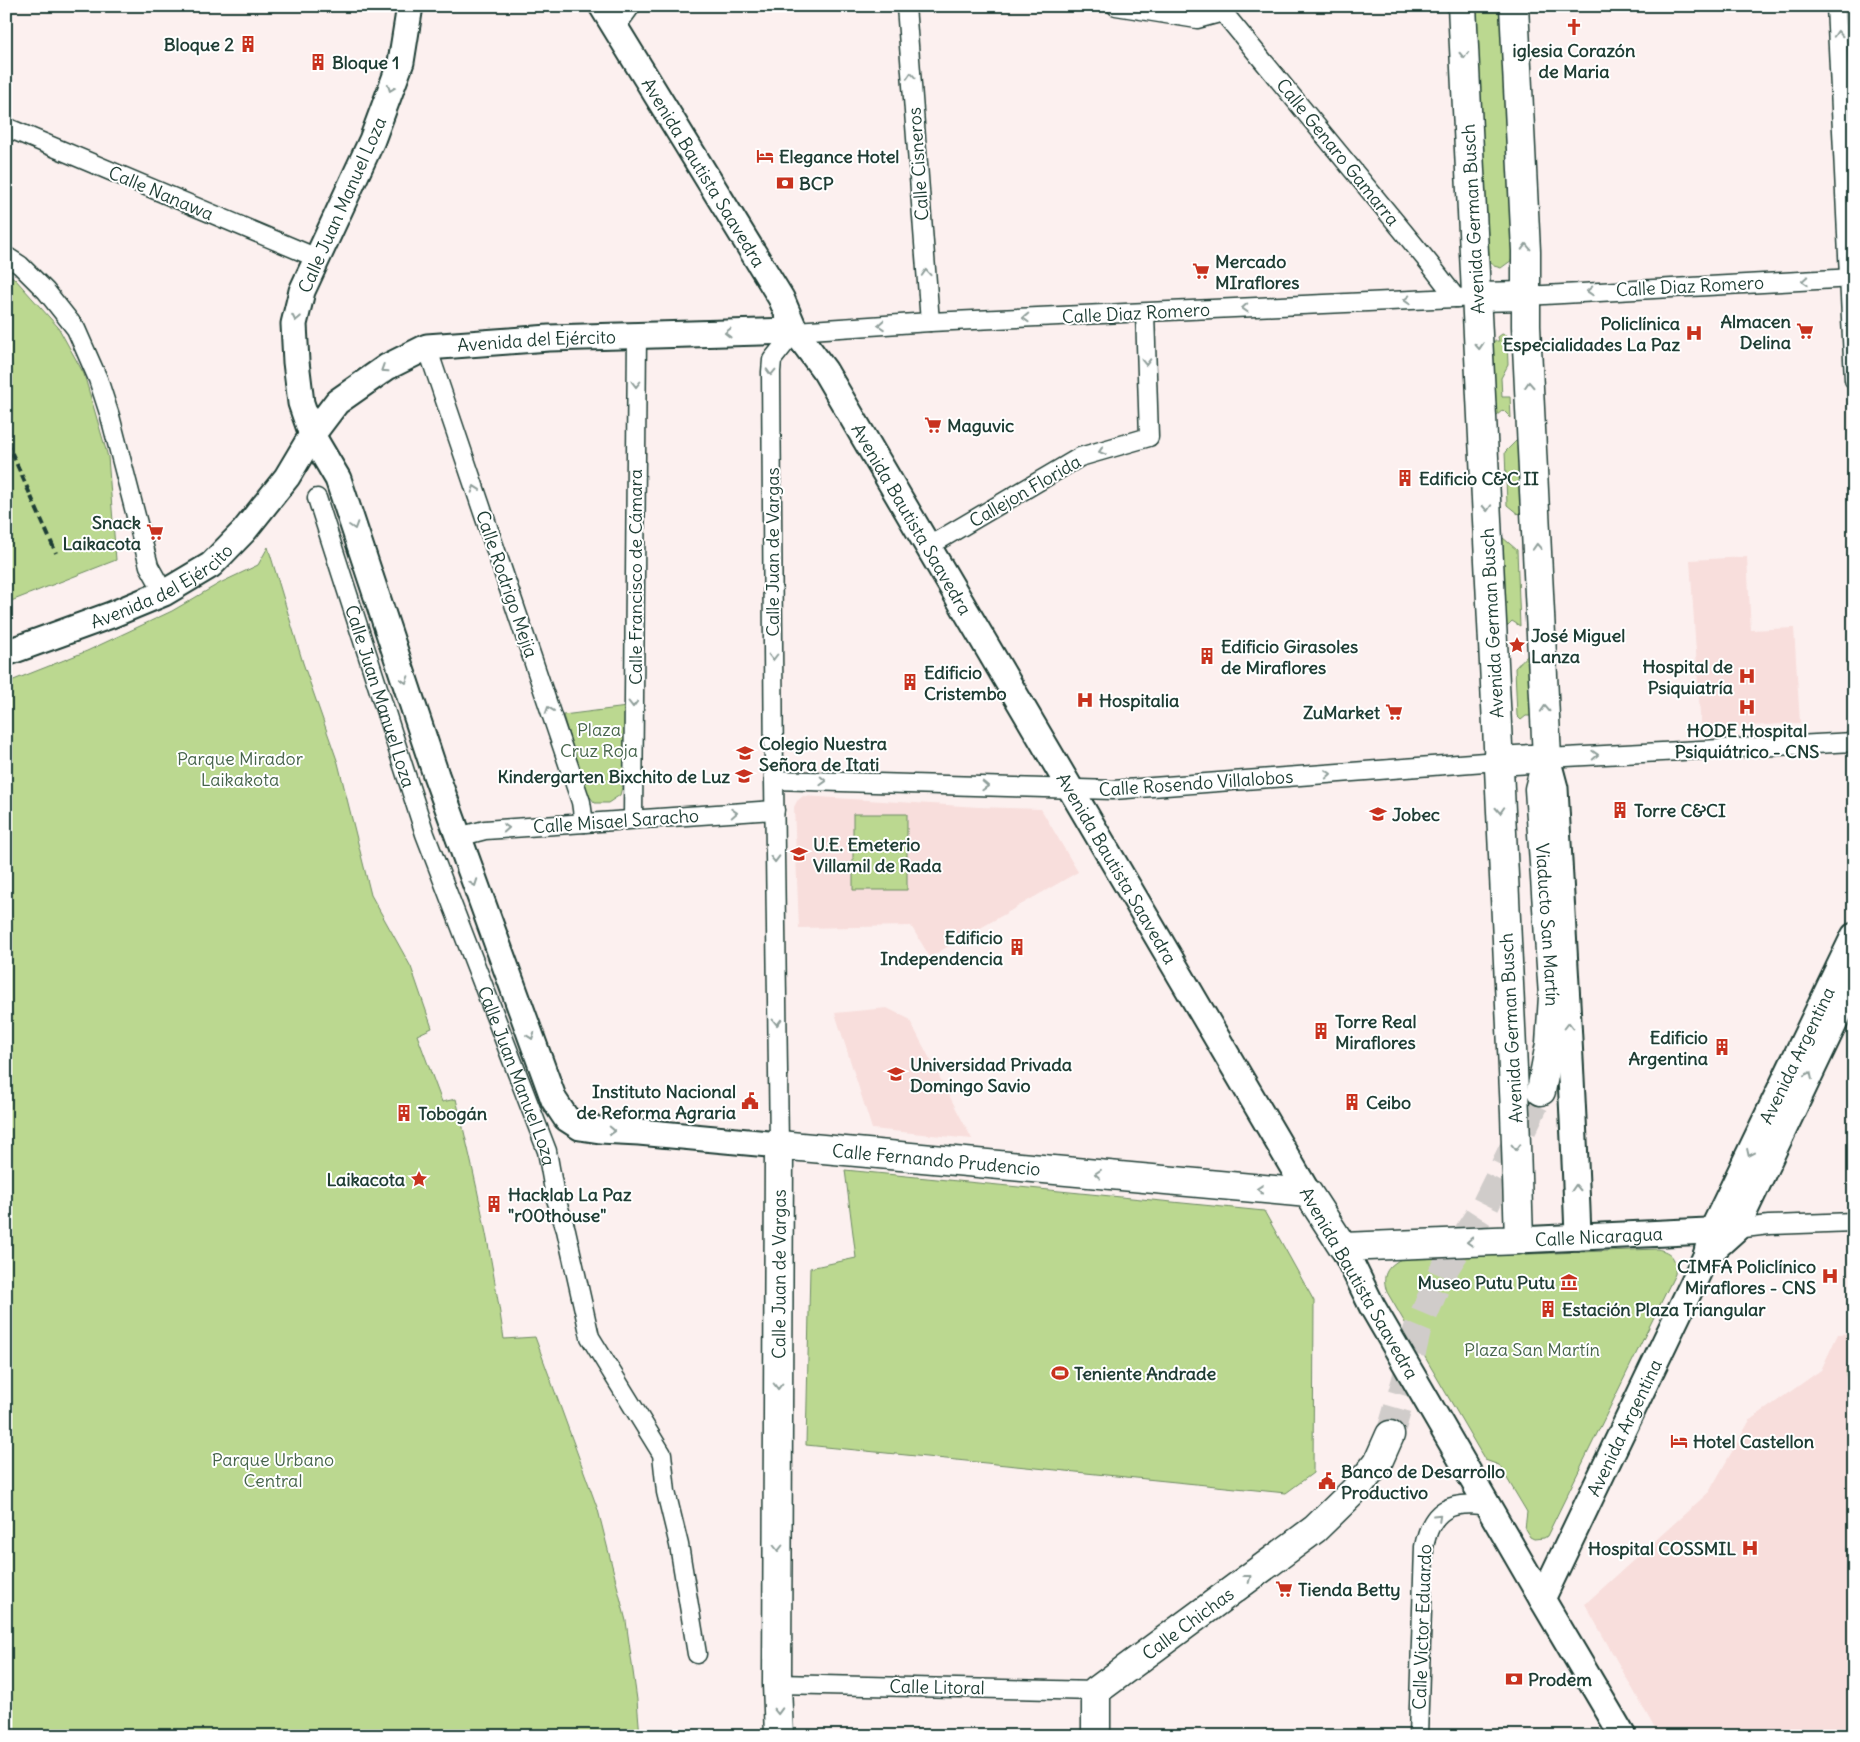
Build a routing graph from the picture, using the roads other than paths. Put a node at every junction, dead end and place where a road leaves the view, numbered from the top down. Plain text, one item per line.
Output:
1 (410, 6) edge
2 (602, 6) edge
3 (630, 6) edge
4 (906, 6) edge
5 (1116, 6) edge
6 (1462, 6) edge
7 (1514, 6) edge
8 (1836, 6) edge
9 (1220, 9) edge
10 (615, 28) junction
11 (6, 127) edge
12 (6, 256) edge
13 (317, 258) junction
14 (1852, 278) edge
15 (1526, 296) junction
16 (1466, 298) junction
17 (1145, 313) junction
18 (930, 322) junction
19 (794, 331) junction
20 (637, 335) junction
21 (427, 347) junction
22 (1854, 380) edge
23 (312, 435) junction
24 (287, 477) junction
25 (338, 480) junction
26 (317, 498) dead end
27 (929, 546) junction
28 (164, 593) junction
29 (6, 653) edge
30 (1854, 742) edge
31 (1547, 758) junction
32 (1498, 762) junction
33 (774, 780) junction
34 (1070, 789) junction
35 (775, 810) junction
36 (632, 819) junction
37 (584, 823) junction
38 (458, 837) junction
39 (1854, 936) edge
40 (1843, 988) edge
41 (1541, 1091) tunnel mouth
42 (566, 1118) joint
43 (779, 1145) junction
44 (1308, 1194) junction
45 (1854, 1222) edge
46 (1724, 1230) junction
47 (1578, 1237) junction
48 (1519, 1240) junction
49 (1343, 1247) junction
50 (1390, 1435) tunnel mouth
51 (1488, 1506) junction
52 (1542, 1599) junction
53 (697, 1654) dead end
54 (777, 1684) junction
55 (1096, 1691) junction
56 (779, 1736) edge
57 (1096, 1736) edge
58 (1418, 1736) edge
59 (1623, 1736) edge

1 -> 13 main road, Calle Juan Manuel Loza
2 - 10 main road, Avenida Bautista Saavedra
3 - 10 street
18 -> 4 street, Calle Cisneros
5 - 9 street
6 -> 16 main road, Avenida German Busch
15 -> 7 main road
14 -> 8 street
9 - 16 street, Calle Genaro Gamarra
10 - 19 main road, Avenida Bautista Saavedra
11 - 13 street, Calle Nanawa
12 - 28 street
13 -> 23 main road, Calle Juan Manuel Loza
14 -> 15 street, Calle Diaz Romero
14 - 22 street
15 - 16 main road
31 -> 15 main road
16 -> 17 street, Calle Diaz Romero
16 -> 32 main road, Avenida German Busch
17 -> 18 street, Calle Diaz Romero
17 -> 27 street, Callejon Florida
18 -> 19 street, Calle Diaz Romero
19 -> 20 main road, Avenida del Ejército
19 - 27 main road, Avenida Bautista Saavedra
19 -> 33 street, Calle Juan de Vargas
20 - 21 main road, Avenida del Ejército
20 -> 36 street, Calle Francisco de Cámara
21 -> 23 main road, Avenida del Ejército
37 -> 21 street, Calle Rodrigo Mejia
23 - 24 main road, Avenida del Ejército
23 - 25 main road, Calle Juan Manuel Loza
24 - 25 main road
24 - 28 main road, Avenida del Ejército
25 -> 38 main road, Calle Juan Manuel Loza
26 - 53 street, Calle Juan Manuel Loza
27 - 34 main road, Avenida Bautista Saavedra
28 - 29 main road, Avenida del Ejército
31 -> 30 street
31 - 32 main road
31 - 41 main road, Viaducto San Martín
47 -> 31 main road
34 -> 32 street, Calle Rosendo Villalobos
32 -> 48 main road, Avenida German Busch
33 -> 34 street, Calle Rosendo Villalobos
33 - 35 street, Calle Juan de Vargas
34 - 44 main road, Avenida Bautista Saavedra
36 -> 35 street, Calle Misael Saracho
35 -> 43 street, Calle Juan de Vargas
36 - 37 street, Calle Misael Saracho
38 -> 37 street, Calle Misael Saracho
38 -> 42 main road, Calle Juan Manuel Loza
39 - 40 main road, Avenida Argentina
40 - 46 main road, Avenida Argentina
42 -> 43 main road, Calle Fernando Prudencio
44 -> 43 main road, Calle Fernando Prudencio
43 -> 54 main road, Calle Juan de Vargas
44 - 49 main road, Avenida Bautista Saavedra
45 - 46 street, Calle Nicaragua
46 - 47 main road, Calle Nicaragua
46 - 52 main road, Avenida Argentina
47 - 48 main road, Calle Nicaragua
48 -> 49 main road, Calle Nicaragua
49 - 51 main road, Avenida Bautista Saavedra
55 -> 50 main road, Calle Chichas
51 - 52 main road, Avenida Bautista Saavedra
58 -> 51 street, Calle Victor Eduardo
52 - 59 main road, Avenida Bautista Saavedra
54 - 55 street, Calle Litoral
54 -> 56 main road, Calle Juan de Vargas
55 - 57 main road

